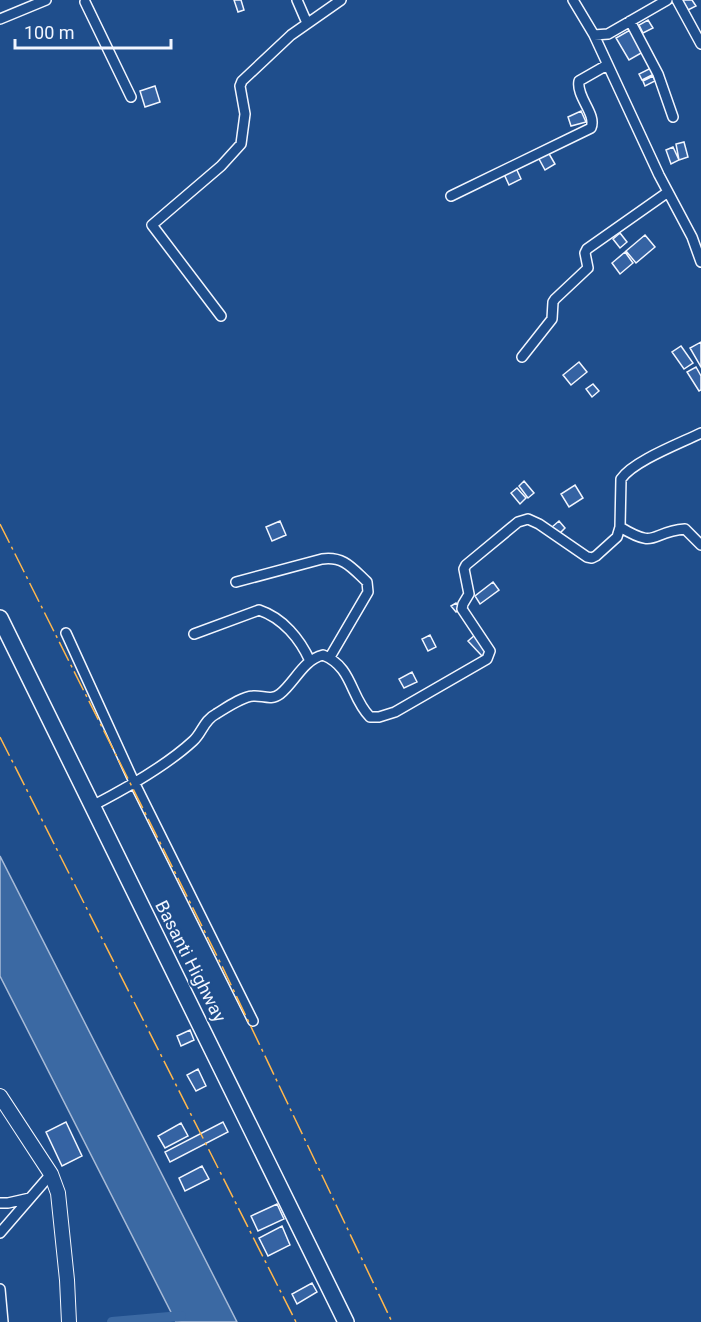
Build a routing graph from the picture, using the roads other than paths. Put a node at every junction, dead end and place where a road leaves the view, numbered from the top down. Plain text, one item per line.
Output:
1 (46, 0) edge
2 (297, 0) edge
3 (342, 0) edge
4 (573, 0) edge
5 (667, 0) edge
6 (677, 0) edge
7 (86, 1) edge
8 (0, 19) edge
9 (630, 21) junction
10 (307, 23) junction
11 (594, 35) junction
12 (701, 44) edge
13 (607, 64) junction
14 (131, 97) dead end
15 (673, 117) dead end
16 (668, 192) junction
17 (451, 196) dead end
18 (701, 262) edge
19 (221, 316) dead end
20 (522, 357) dead end
21 (701, 433) edge
22 (620, 526) junction
23 (701, 545) edge
24 (236, 582) dead end
25 (0, 618) edge
26 (66, 633) dead end
27 (194, 633) dead end
28 (333, 660) junction
29 (309, 661) junction
30 (137, 780) junction
31 (98, 803) junction
32 (253, 1021) dead end
33 (0, 1096) edge
34 (51, 1174) junction
35 (30, 1197) junction
36 (0, 1203) edge
37 (0, 1233) edge
38 (0, 1291) edge
39 (3, 1322) edge
40 (69, 1322) edge
41 (346, 1322) edge

1 - 8 street
2 - 10 street
3 - 10 street
4 - 11 street
5 - 9 street
6 - 12 street
7 - 14 street
9 - 11 street
9 - 15 street
10 - 19 street
11 - 13 street
13 - 16 street
13 - 17 street
16 - 18 street
16 - 20 street
21 - 22 street
22 - 23 street
22 - 28 street
24 - 28 street
25 - 31 main road, Basanti Highway
26 - 30 street
27 - 29 street
28 - 29 street
29 - 30 street
30 - 31 street
30 - 32 street
31 - 41 main road, Basanti Highway
33 - 34 street
34 - 35 street
34 - 40 street
35 - 36 street
35 - 37 street
38 - 39 street

